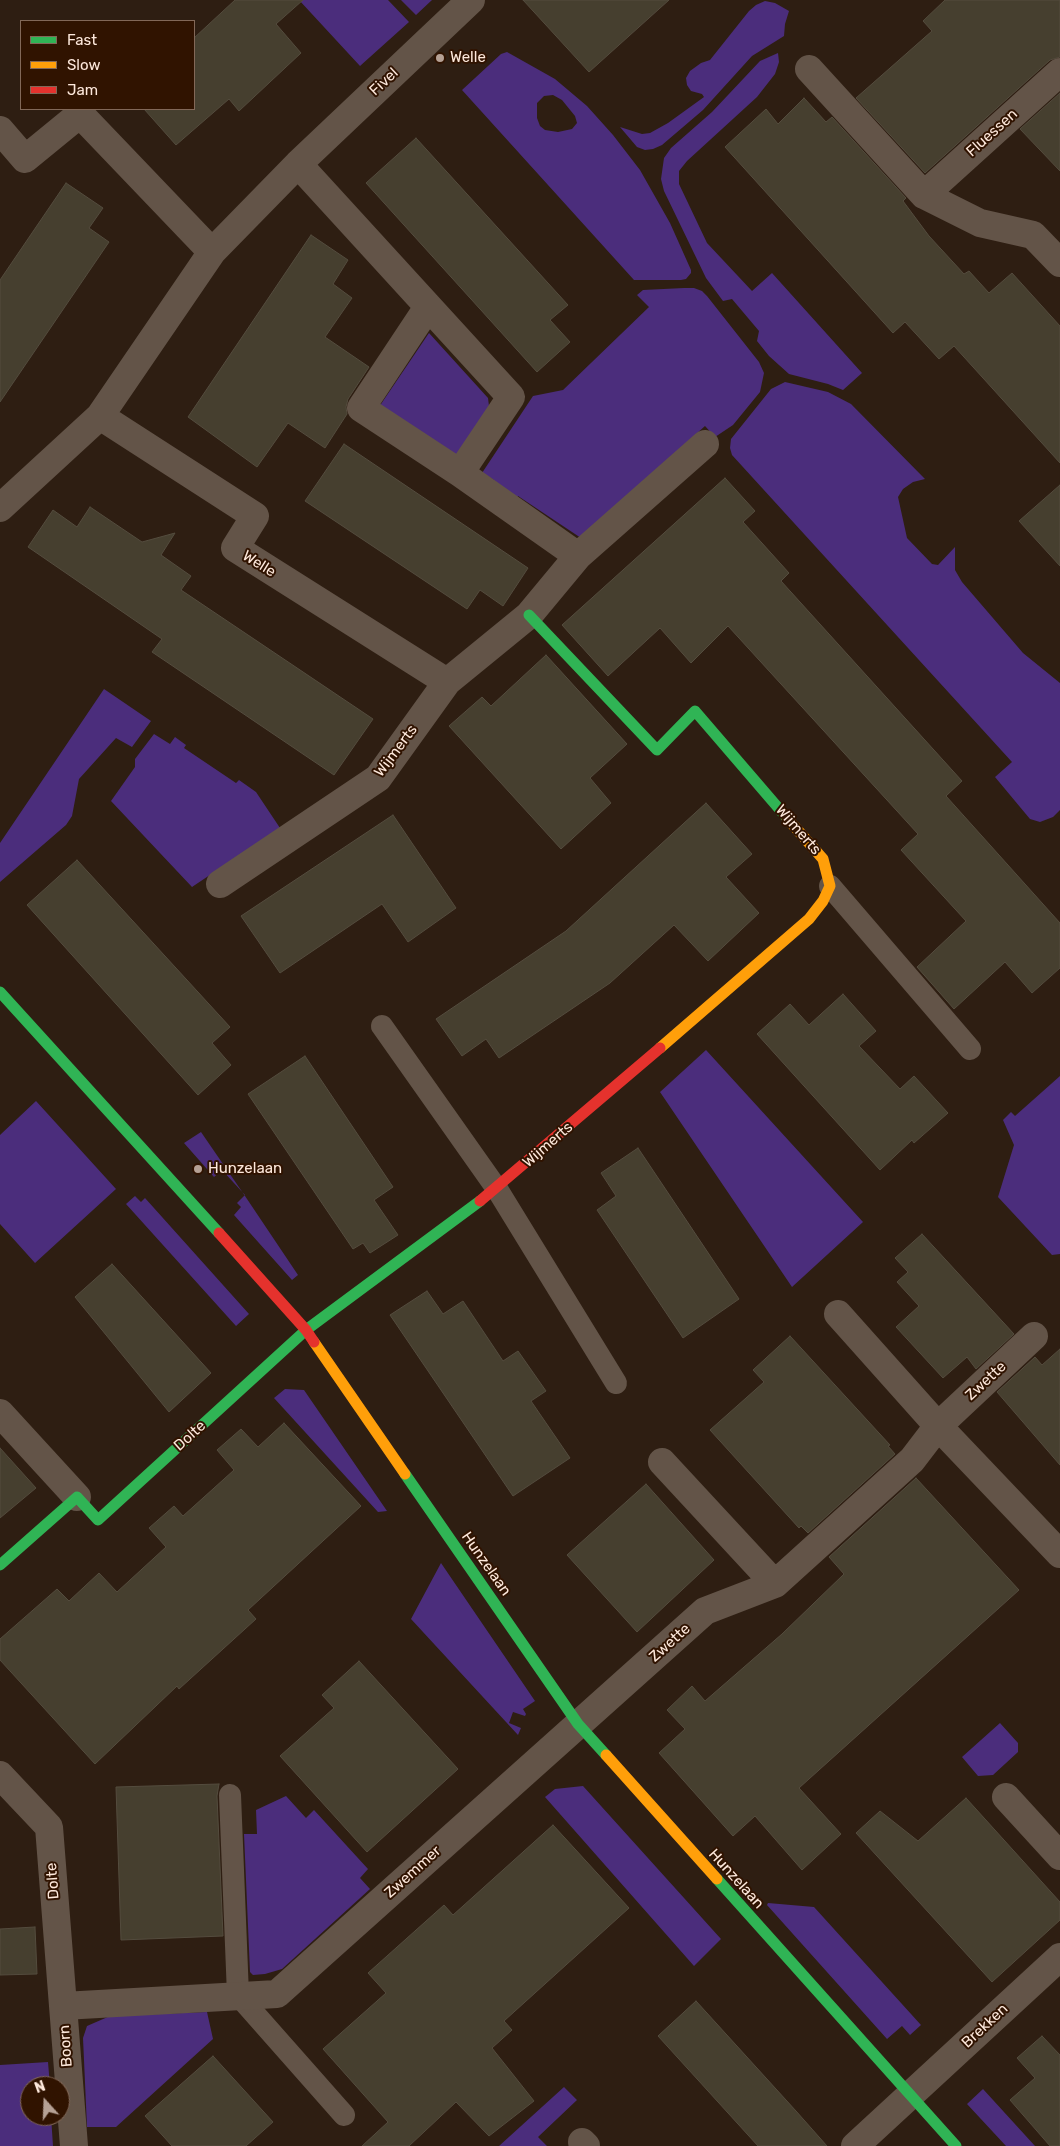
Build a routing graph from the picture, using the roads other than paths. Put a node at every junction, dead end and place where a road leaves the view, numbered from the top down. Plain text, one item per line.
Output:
1 (471, 0) edge
2 (809, 69) dead end
3 (1060, 72) edge
4 (0, 130) edge
5 (298, 164) junction
6 (924, 195) junction
7 (212, 252) junction
8 (1060, 263) edge
9 (428, 307) junction
10 (100, 416) junction
11 (705, 444) dead end
12 (460, 474) junction
13 (0, 508) edge
14 (578, 556) junction
15 (529, 615) junction
16 (446, 682) junction
17 (220, 884) dead end
18 (830, 886) junction
19 (0, 992) edge
20 (382, 1026) dead end
21 (970, 1048) dead end
22 (497, 1189) junction
23 (838, 1314) dead end
24 (306, 1330) junction
25 (1034, 1336) dead end
26 (616, 1382) dead end
27 (0, 1413) edge
28 (938, 1426) junction
29 (662, 1462) dead end
30 (77, 1497) junction
31 (1060, 1554) edge
32 (0, 1565) edge
33 (775, 1584) junction
34 (578, 1724) junction
35 (0, 1775) edge
36 (230, 1795) dead end
37 (1006, 1797) dead end
38 (1060, 1856) edge
39 (1060, 1957) edge
40 (238, 1995) junction
41 (63, 2006) junction
42 (910, 2095) junction
43 (344, 2115) dead end
44 (74, 2146) edge
45 (855, 2146) edge
46 (956, 2146) edge

1 - 5 street, Fivel
2 - 6 street
3 - 6 street, Fluessen
4 - 7 street
5 - 7 street
5 - 9 street
6 - 8 street
7 - 10 street
9 - 12 street
9 - 12 street
10 - 13 street
10 - 16 street, Welle
11 - 14 street, Wijmerts
12 - 14 street
14 - 15 street, Wijmerts
15 - 16 street, Wijmerts
15 - 18 street, Wijmerts
16 - 17 street, Wijmerts
18 - 21 lane
18 - 22 street, Wijmerts
19 - 24 street, Hunzelaan
20 - 22 lane
22 - 24 street, Wijmerts
22 - 26 lane
23 - 28 street
24 - 30 street, Dolte
24 - 34 street, Hunzelaan
25 - 28 street, Zwette
27 - 30 street, Dolte
28 - 31 street
28 - 33 street, Zwette
29 - 33 street
30 - 32 street
33 - 34 street, Zwette
34 - 40 street, Zwemmer
34 - 42 street, Hunzelaan
35 - 41 street, Dolte
36 - 40 lane
37 - 38 street
39 - 42 street, Brekken
40 - 41 street, Zwemmer
40 - 43 lane
41 - 44 street, Boorn
42 - 45 street
42 - 46 street, Hunzelaan

